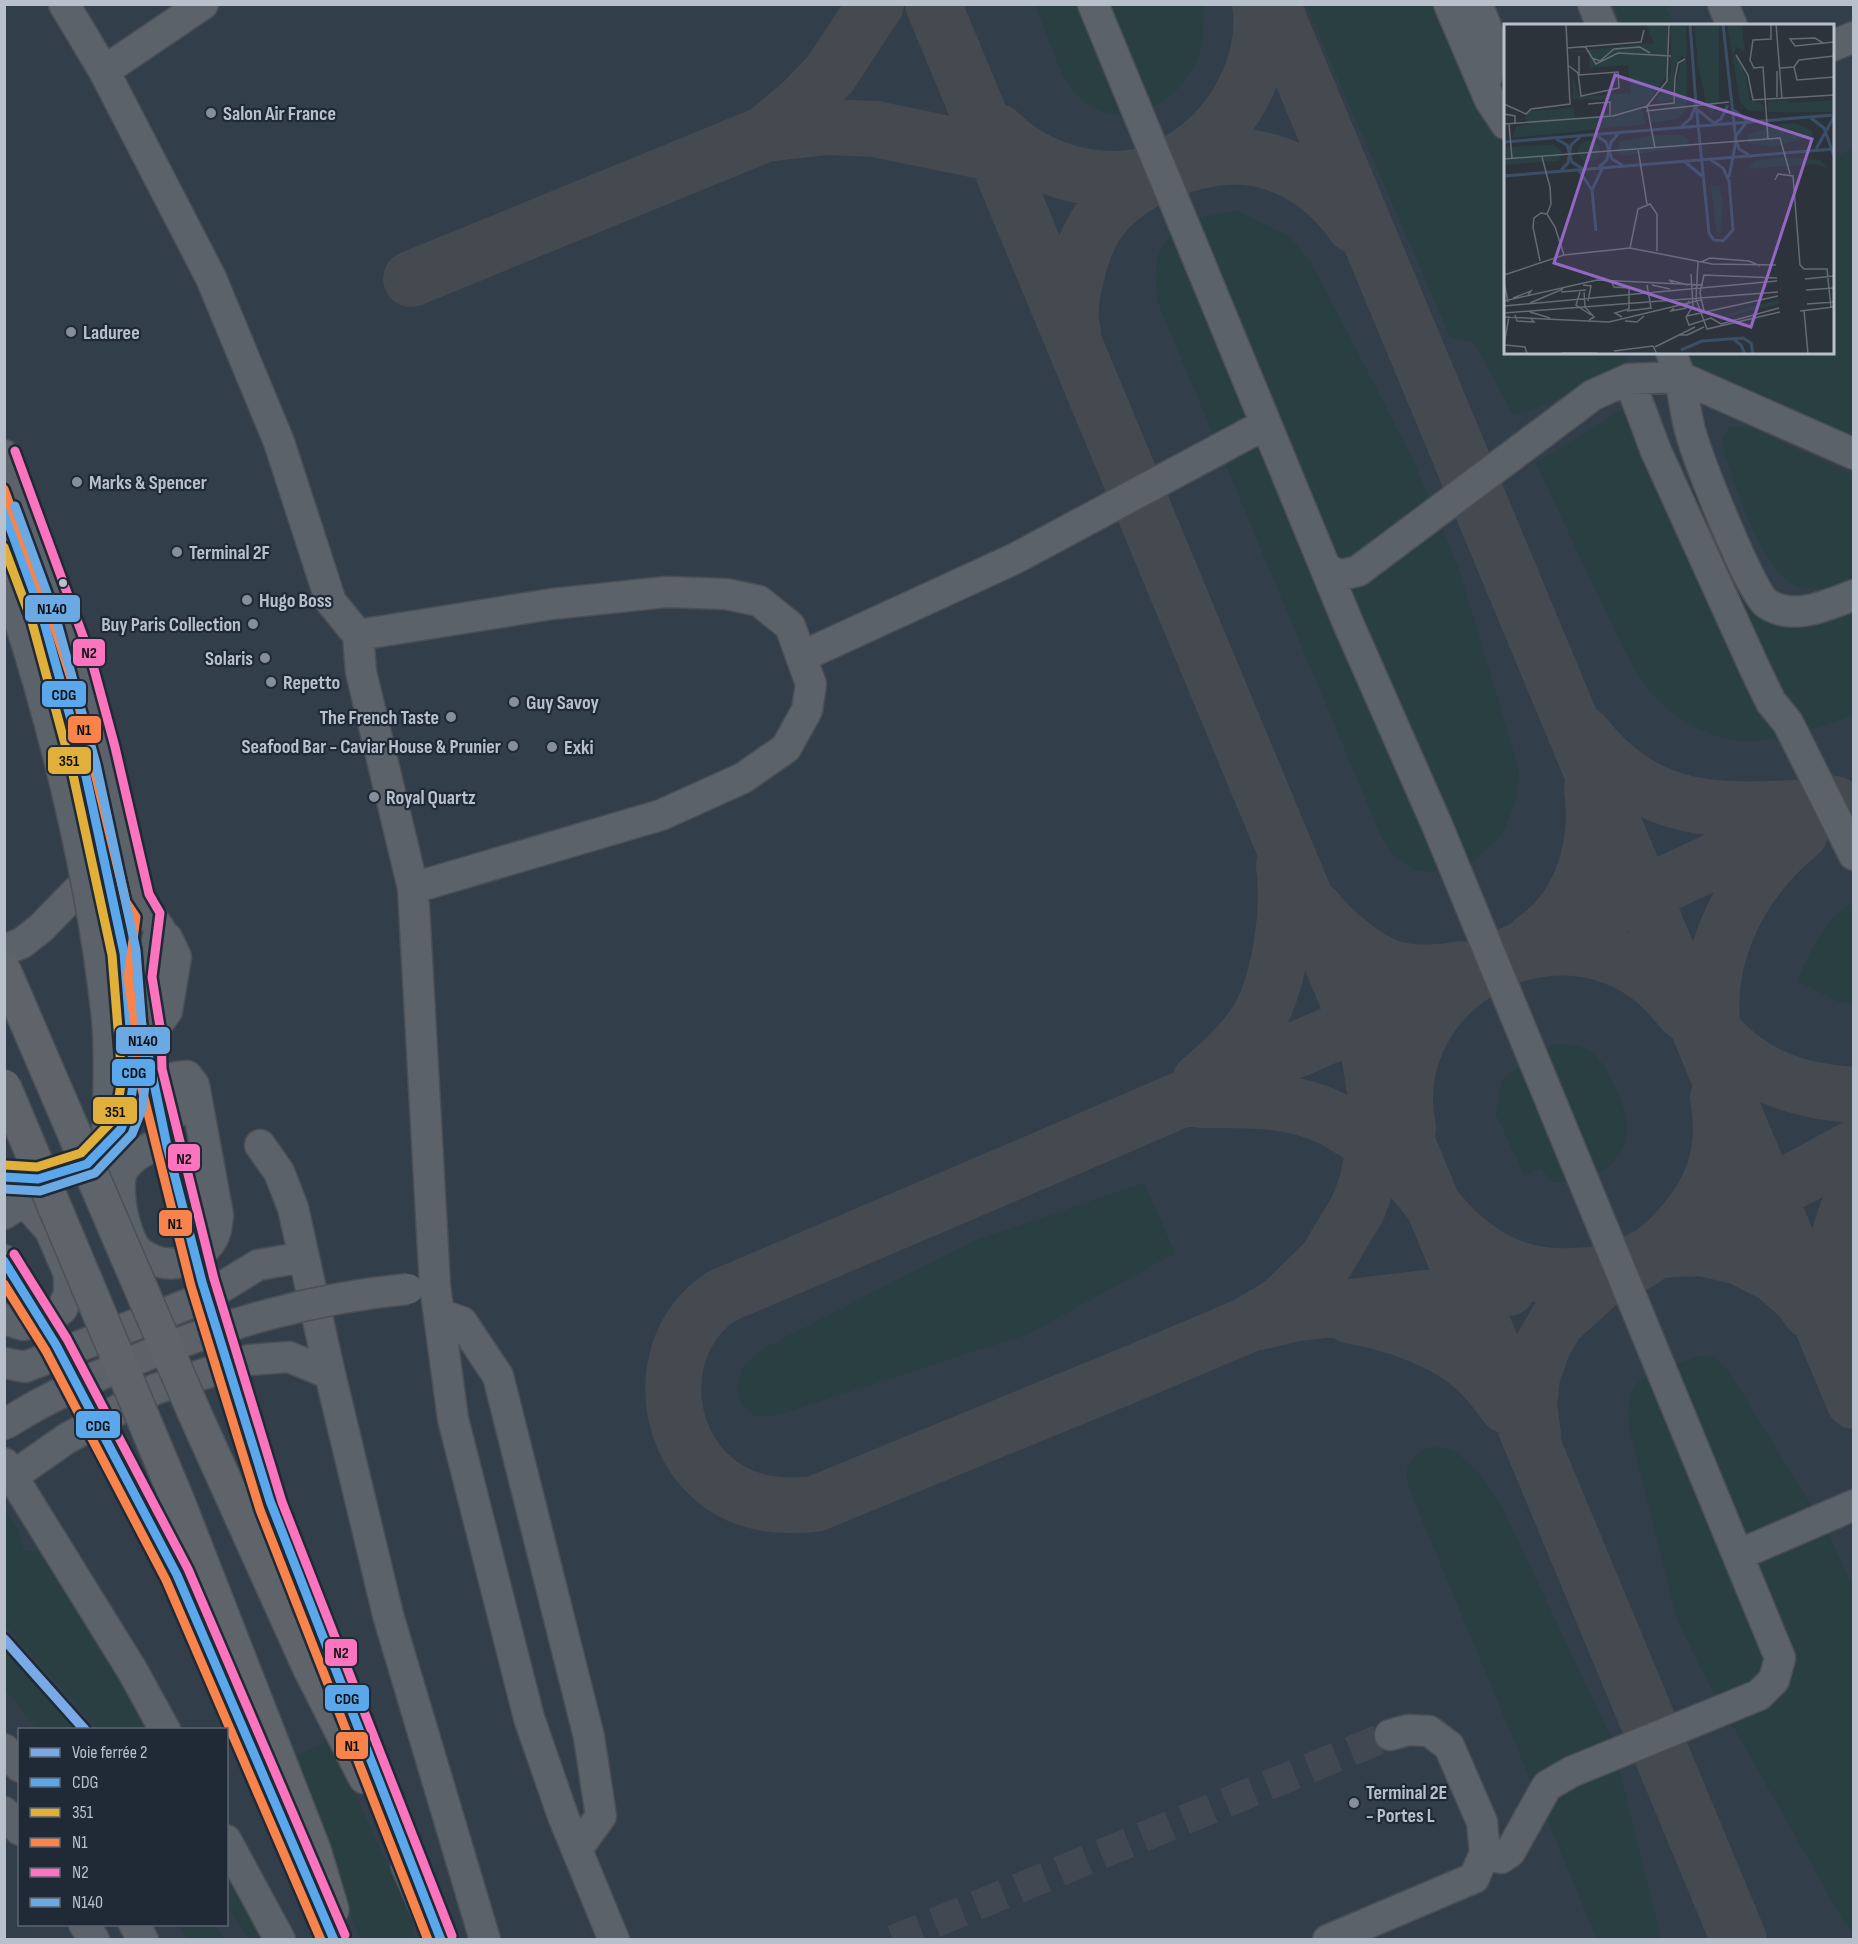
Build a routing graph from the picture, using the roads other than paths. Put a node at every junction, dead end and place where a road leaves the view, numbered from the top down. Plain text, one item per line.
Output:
1 (64, 4) edge
2 (203, 4) edge
3 (1093, 4) edge
4 (1449, 4) edge
5 (1477, 4) edge
6 (1593, 4) edge
7 (1723, 4) edge
8 (1601, 24) edge
9 (1731, 24) edge
10 (1854, 37) edge
11 (1834, 46) edge
12 (1494, 69) edge
13 (104, 71) junction
14 (1504, 115) edge
15 (1676, 365) edge
16 (1629, 379) junction
17 (1266, 424) junction
18 (1854, 454) edge
19 (4, 455) edge
20 (4, 510) edge
21 (1326, 567) junction
22 (11, 592) edge
23 (1854, 595) edge
24 (358, 635) junction
25 (803, 657) junction
26 (1854, 855) edge
27 (413, 888) junction
28 (77, 891) dead end
29 (4, 951) edge
30 (124, 953) junction
31 (4, 970) edge
32 (150, 1071) junction
33 (4, 1086) edge
34 (107, 1141) junction
35 (160, 1143) dead end
36 (260, 1145) dead end
37 (11, 1172) edge
38 (4, 1214) edge
39 (304, 1257) junction
40 (4, 1260) edge
41 (4, 1282) edge
42 (427, 1297) junction
43 (17, 1321) edge
44 (4, 1363) edge
45 (330, 1374) junction
46 (4, 1425) edge
47 (9, 1470) edge
48 (270, 1502) junction
49 (1854, 1505) edge
50 (1738, 1555) junction
51 (164, 1728) edge
52 (1390, 1734) tunnel mouth
53 (249, 1738) junction
54 (4, 1749) edge
55 (18, 1765) edge
56 (4, 1812) edge
57 (18, 1828) edge
58 (228, 1844) edge
59 (577, 1849) junction
60 (1485, 1853) junction
61 (421, 1893) junction
62 (85, 1926) edge
63 (135, 1926) edge
64 (94, 1940) edge
65 (143, 1940) edge
66 (280, 1940) edge
67 (334, 1940) edge
68 (342, 1940) edge
69 (441, 1940) edge
70 (485, 1940) edge
71 (614, 1940) edge
72 (1328, 1940) edge

1 - 13 lane
2 - 13 lane
3 - 17 lane
4 - 12 lane
5 - 12 lane
6 - 8 lane
7 - 9 lane
10 - 11 lane
12 - 14 lane
13 - 24 lane
15 - 16 lane
15 - 18 lane
15 - 23 lane
16 - 21 lane
16 - 26 lane
17 - 21 lane
17 - 25 lane
19 - 32 lane
20 - 30 lane, bridge
21 - 50 lane
22 - 34 lane, bridge
24 - 25 lane
24 - 27 lane
25 - 27 lane
27 - 42 lane
28 - 29 lane
30 - 32 lane
30 - 34 lane
31 - 61 main road, bridge
32 - 48 lane, bridge
33 - 68 main road, bridge
34 - 37 lane, bridge
35 - 48 lane, bridge
36 - 39 lane
38 - 43 lane
39 - 44 lane
39 - 45 lane
40 - 53 lane, bridge
41 - 43 lane
42 - 46 lane, bridge
42 - 59 lane
42 - 59 lane
43 - 53 lane, bridge
45 - 47 lane
45 - 70 lane
47 - 51 lane
48 - 61 lane, bridge
49 - 50 lane
50 - 60 lane
52 - 60 lane
53 - 67 lane, bridge
54 - 55 lane
56 - 57 lane
58 - 66 lane
59 - 71 lane
60 - 72 lane
61 - 69 main road
62 - 64 lane
63 - 65 lane

